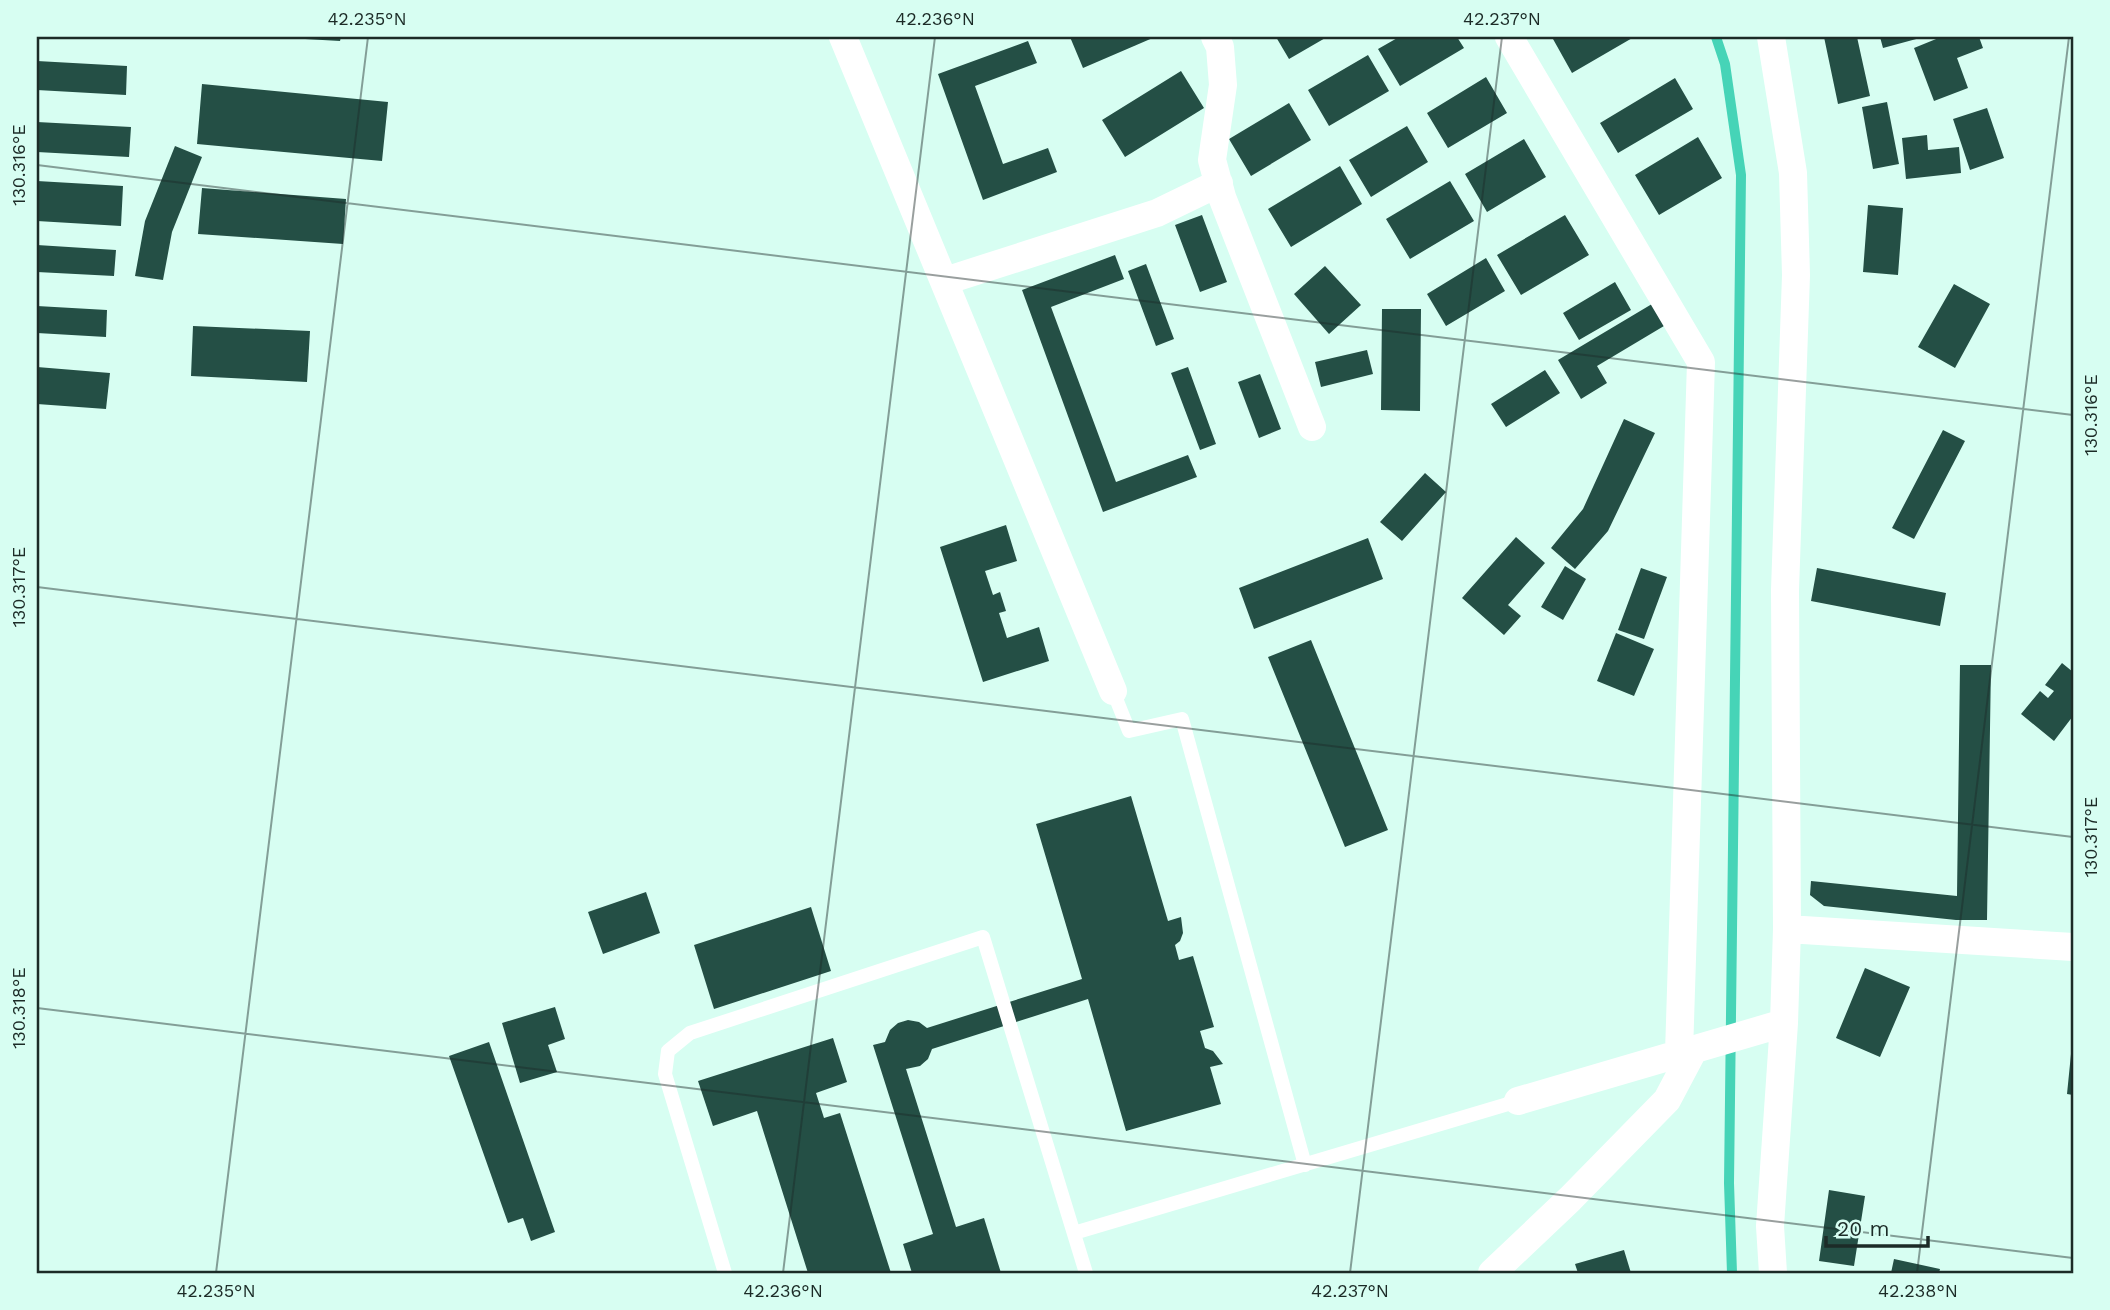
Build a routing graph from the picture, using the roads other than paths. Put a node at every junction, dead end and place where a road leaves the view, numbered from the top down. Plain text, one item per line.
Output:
1 (844, 37) edge
2 (1215, 37) edge
3 (1509, 37) edge
4 (1771, 37) edge
5 (1219, 183) junction
6 (945, 281) junction
7 (1312, 427) dead end
8 (1113, 691) joint
9 (1787, 929) junction
10 (2073, 947) edge
11 (1784, 1023) junction
12 (1698, 1048) junction
13 (1518, 1101) joint
14 (1305, 1165) junction
15 (1074, 1233) junction
16 (724, 1273) edge
17 (1086, 1273) edge
18 (1492, 1273) edge
19 (1773, 1273) edge

1 - 6 street
2 - 5 street
3 - 12 street
4 - 9 street
5 - 6 street
5 - 7 street
6 - 8 street
8 - 14 lane
9 - 10 street
9 - 11 street
11 - 12 street
11 - 19 street
12 - 13 street
12 - 18 street
13 - 14 lane
14 - 15 lane
15 - 16 lane
15 - 17 lane

